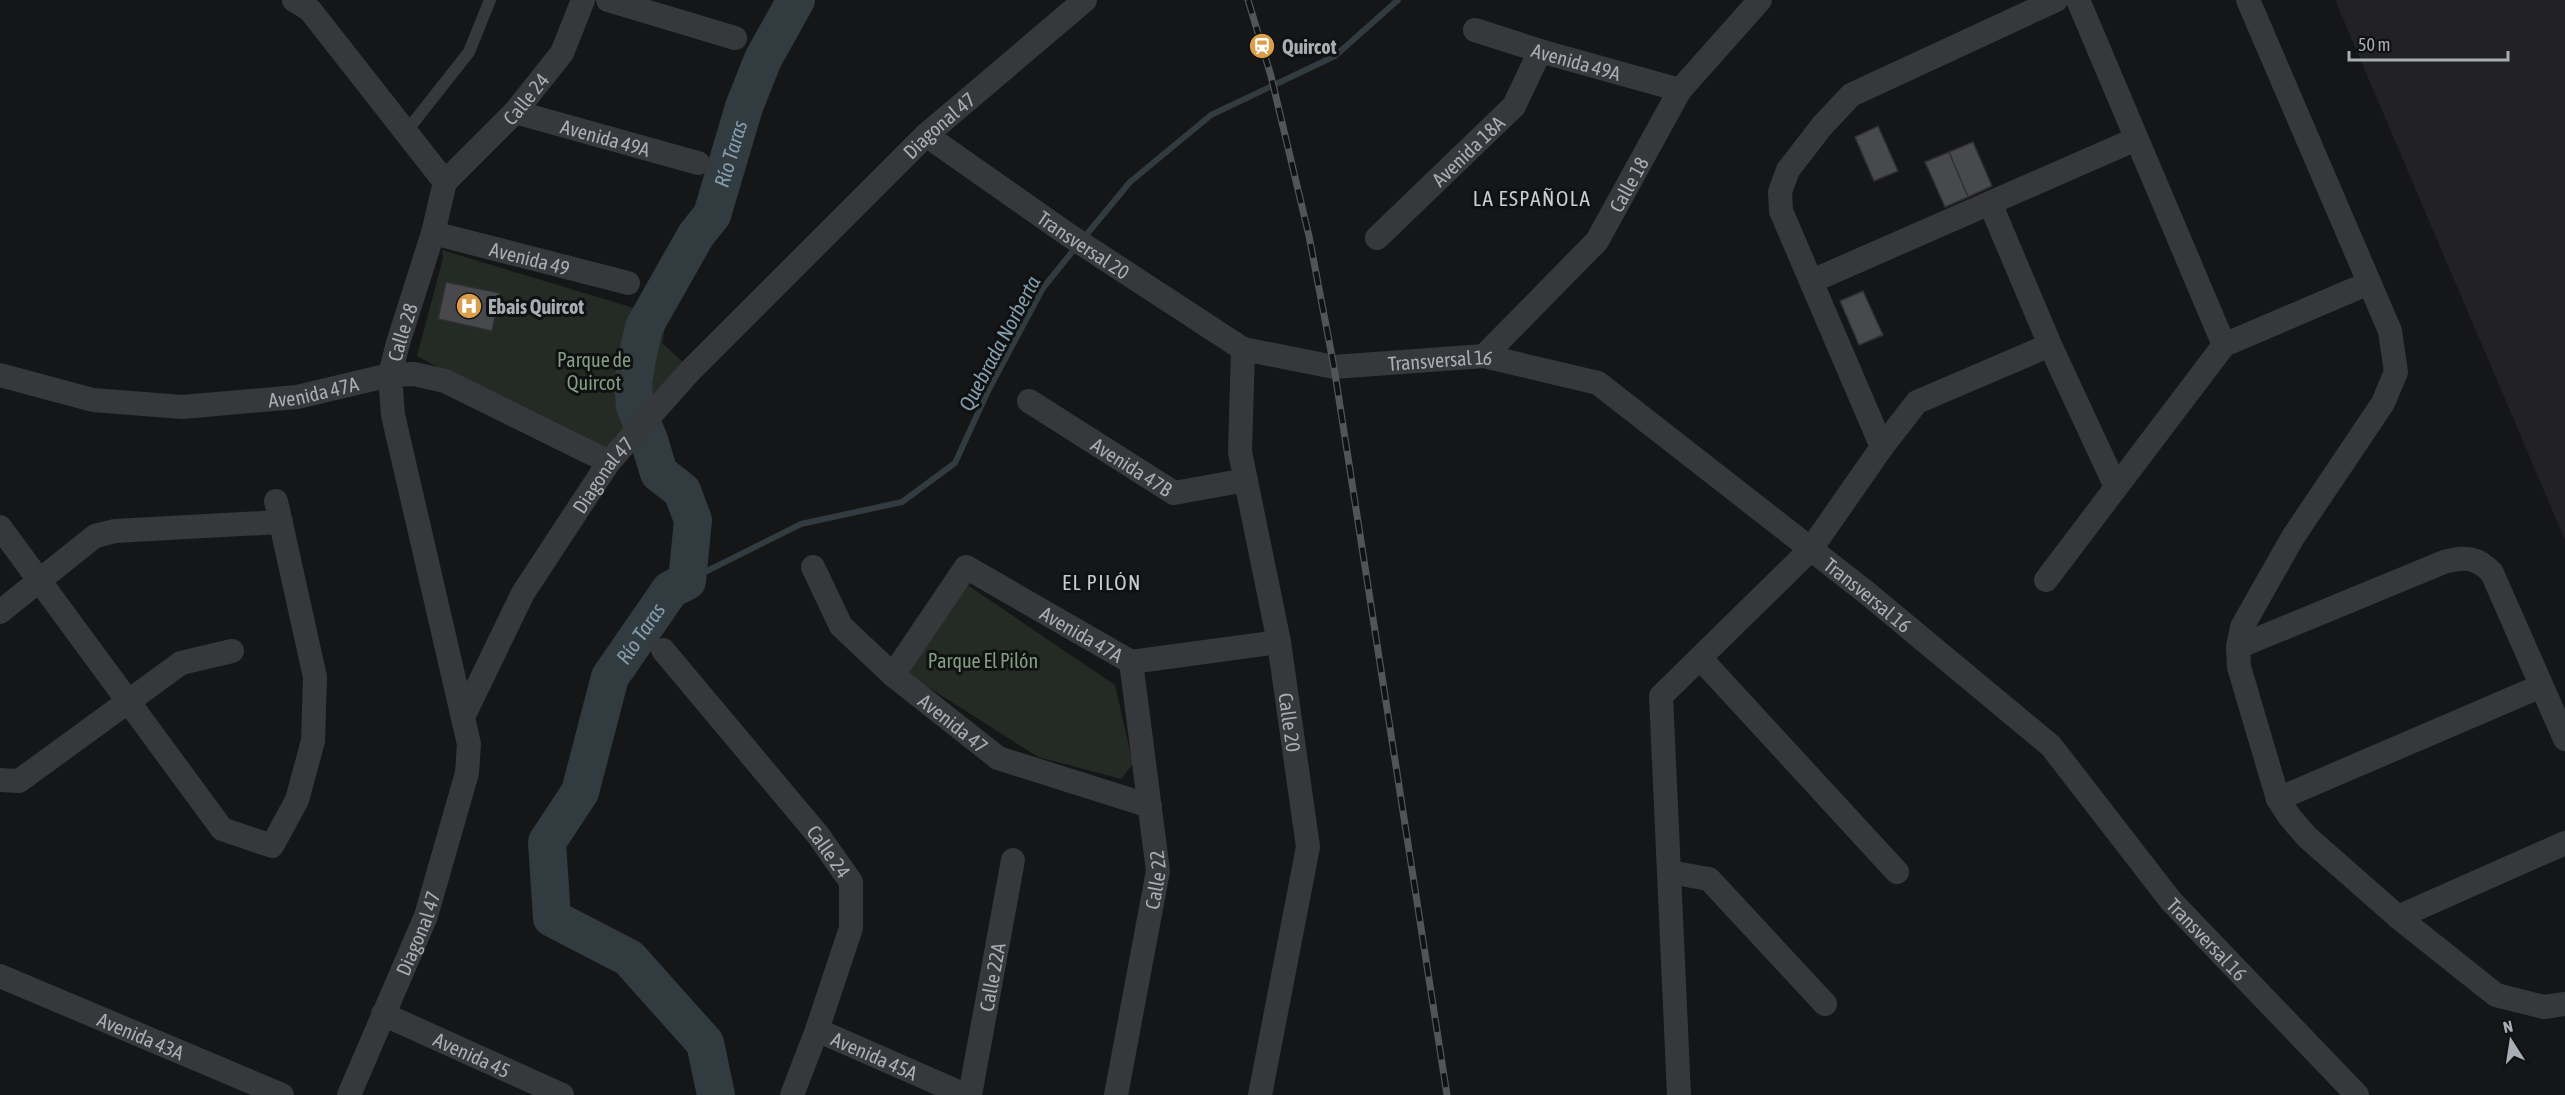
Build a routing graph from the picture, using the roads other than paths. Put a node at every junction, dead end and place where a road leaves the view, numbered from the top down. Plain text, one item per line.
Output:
1 (294, 0) edge
2 (490, 0) edge
3 (583, 0) edge
4 (608, 0) edge
5 (1085, 0) edge
6 (1760, 0) edge
7 (2056, 0) edge
8 (2078, 0) edge
9 (2248, 0) edge
10 (1475, 30) dead end
11 (735, 38) dead end
12 (1540, 51) junction
13 (1680, 90) junction
14 (515, 112) junction
15 (406, 132) junction
16 (926, 135) junction
17 (2136, 139) junction
18 (698, 163) dead end
19 (445, 182) junction
20 (1990, 203) junction
21 (433, 233) junction
22 (1377, 238) dead end
23 (1812, 281) junction
24 (628, 283) dead end
25 (2370, 283) junction
26 (2050, 345) junction
27 (2224, 345) junction
28 (1244, 349) junction
29 (1484, 356) junction
30 (0, 375) edge
31 (390, 375) junction
32 (1029, 401) dead end
33 (1882, 447) junction
34 (609, 462) junction
35 (1246, 480) junction
36 (2116, 487) junction
37 (0, 527) edge
38 (1811, 549) junction
39 (813, 567) dead end
40 (2046, 580) dead end
41 (40, 582) junction
42 (0, 612) edge
43 (1279, 642) junction
44 (2238, 647) junction
45 (663, 650) dead end
46 (232, 651) dead end
47 (1700, 658) junction
48 (1131, 662) junction
49 (893, 675) junction
50 (2541, 686) junction
51 (127, 700) junction
52 (464, 715) junction
53 (2565, 740) edge
54 (0, 780) edge
55 (2278, 799) junction
56 (1150, 806) junction
57 (2565, 843) edge
58 (1013, 860) dead end
59 (1669, 872) junction
60 (1897, 872) dead end
61 (2398, 917) junction
62 (0, 976) edge
63 (1825, 1004) dead end
64 (2565, 1004) edge
65 (383, 1014) junction
66 (818, 1030) junction
67 (282, 1095) edge
68 (349, 1095) edge
69 (562, 1095) edge
70 (792, 1095) edge
71 (965, 1095) edge
72 (970, 1095) edge
73 (1116, 1095) edge
74 (1260, 1095) edge
75 (1679, 1095) edge
76 (2357, 1095) edge

1 - 15 street
2 - 15 lane
3 - 14 street, Calle 24
4 - 11 street
5 - 16 street, Diagonal 47
6 - 13 street, Calle 18
7 - 23 street
8 - 17 street
9 - 25 street
10 - 12 street, Avenida 49A
12 - 13 street, Avenida 49A
12 - 22 street, Avenida 18A
13 - 29 street, Calle 18
14 - 18 street, Avenida 49A
14 - 19 street, Calle 24
15 - 19 street
16 - 28 street, Transversal 20
16 - 34 street, Diagonal 47
17 - 20 street
17 - 27 street
19 - 21 street, Calle 28
20 - 23 street
20 - 26 street
21 - 24 street, Avenida 49
21 - 31 street, Calle 28
23 - 33 street
25 - 27 street
25 - 44 street
26 - 33 street
26 - 36 street
27 - 36 street
28 - 29 street, Transversal 16
28 - 35 street, Calle 20
29 - 38 street, Transversal 16
30 - 31 street, Avenida 47A
31 - 34 street, Avenida 47A
31 - 52 street, Calle 28
32 - 35 street, Avenida 47B
33 - 38 street
34 - 52 street, Diagonal 47
35 - 43 street, Calle 20
36 - 40 street
37 - 41 street
38 - 47 street
38 - 76 street, Transversal 16
39 - 49 street, Avenida 47
41 - 42 street
41 - 51 street
41 - 51 street
43 - 48 street, Avenida 47A
43 - 74 street, Calle 20
44 - 50 street
44 - 55 street
45 - 66 street, Calle 24
46 - 51 street
47 - 59 street
47 - 60 street
48 - 49 street, Avenida 47A
48 - 56 street, Calle 22
49 - 56 street, Avenida 47
50 - 53 street
50 - 55 street
51 - 54 street
52 - 65 street, Diagonal 47
55 - 61 street
56 - 73 street, Calle 22
57 - 61 street
58 - 72 street, Calle 22A
59 - 63 street
59 - 75 street
61 - 64 street
62 - 67 street, Avenida 43A
65 - 68 street, Diagonal 47
65 - 69 street, Avenida 45
66 - 70 street, Calle 24
66 - 71 street, Avenida 45A

